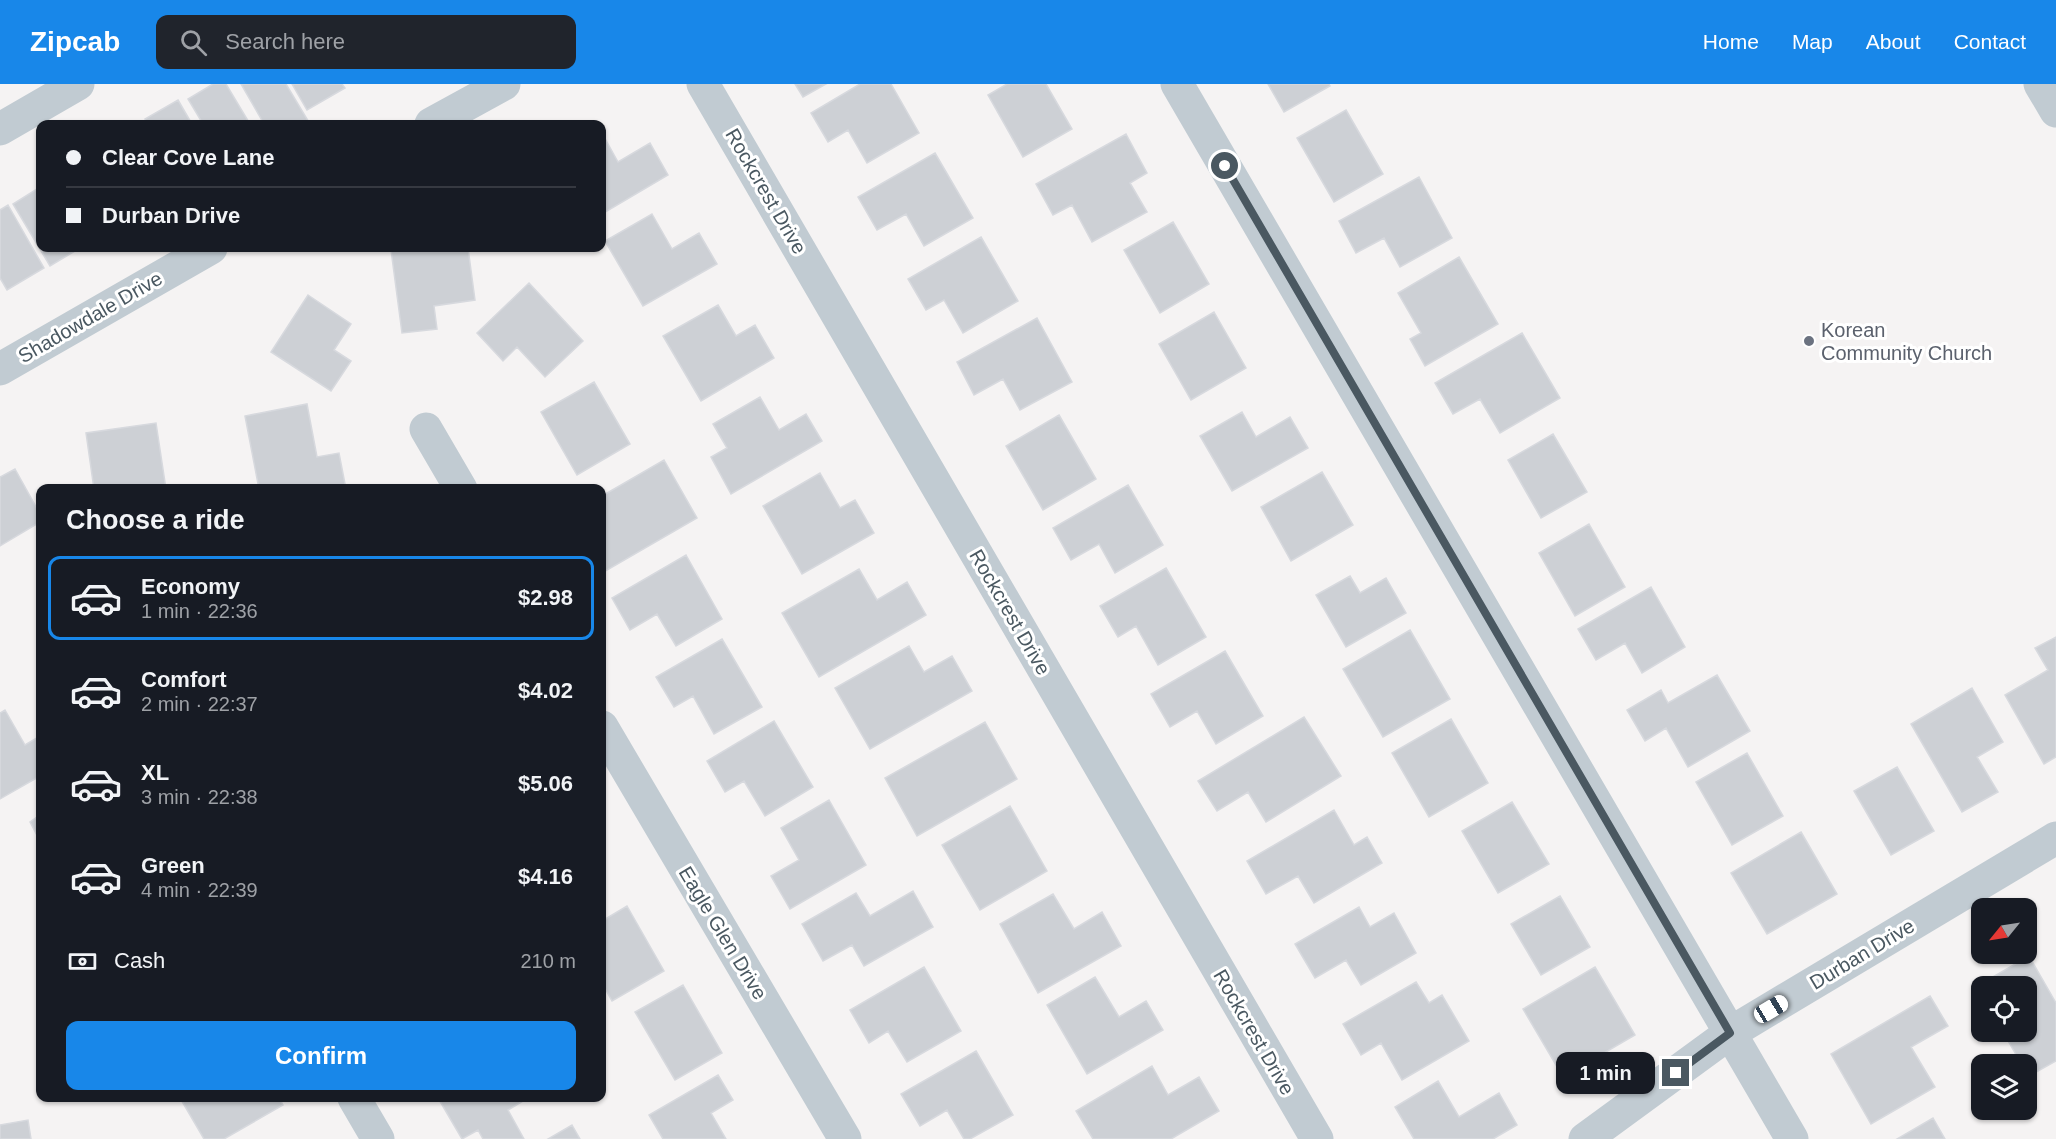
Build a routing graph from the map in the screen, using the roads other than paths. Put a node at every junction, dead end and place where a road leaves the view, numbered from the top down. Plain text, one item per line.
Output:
1 (78, 84) edge
2 (504, 84) edge
3 (703, 84) edge
4 (1177, 84) edge
5 (2040, 84) edge
6 (45, 92) edge
7 (2056, 111) edge
8 (438, 120) edge
9 (0, 129) edge
10 (204, 252) edge
11 (0, 369) edge
12 (426, 429) dead end
13 (458, 484) edge
14 (606, 734) edge
15 (2056, 838) edge
16 (1730, 1033) junction
17 (356, 1102) edge
18 (378, 1139) edge
19 (844, 1139) edge
20 (1317, 1139) edge
21 (1585, 1139) edge
22 (1792, 1139) edge

1 - 6 street
2 - 8 street
3 - 20 street, Rockcrest Drive
4 - 16 street
5 - 7 street
6 - 9 street
10 - 11 street, Shadowdale Drive
12 - 13 street
14 - 19 street, Eagle Glen Drive
15 - 16 street, Durban Drive
16 - 21 street, Durban Drive
16 - 22 street
17 - 18 street

